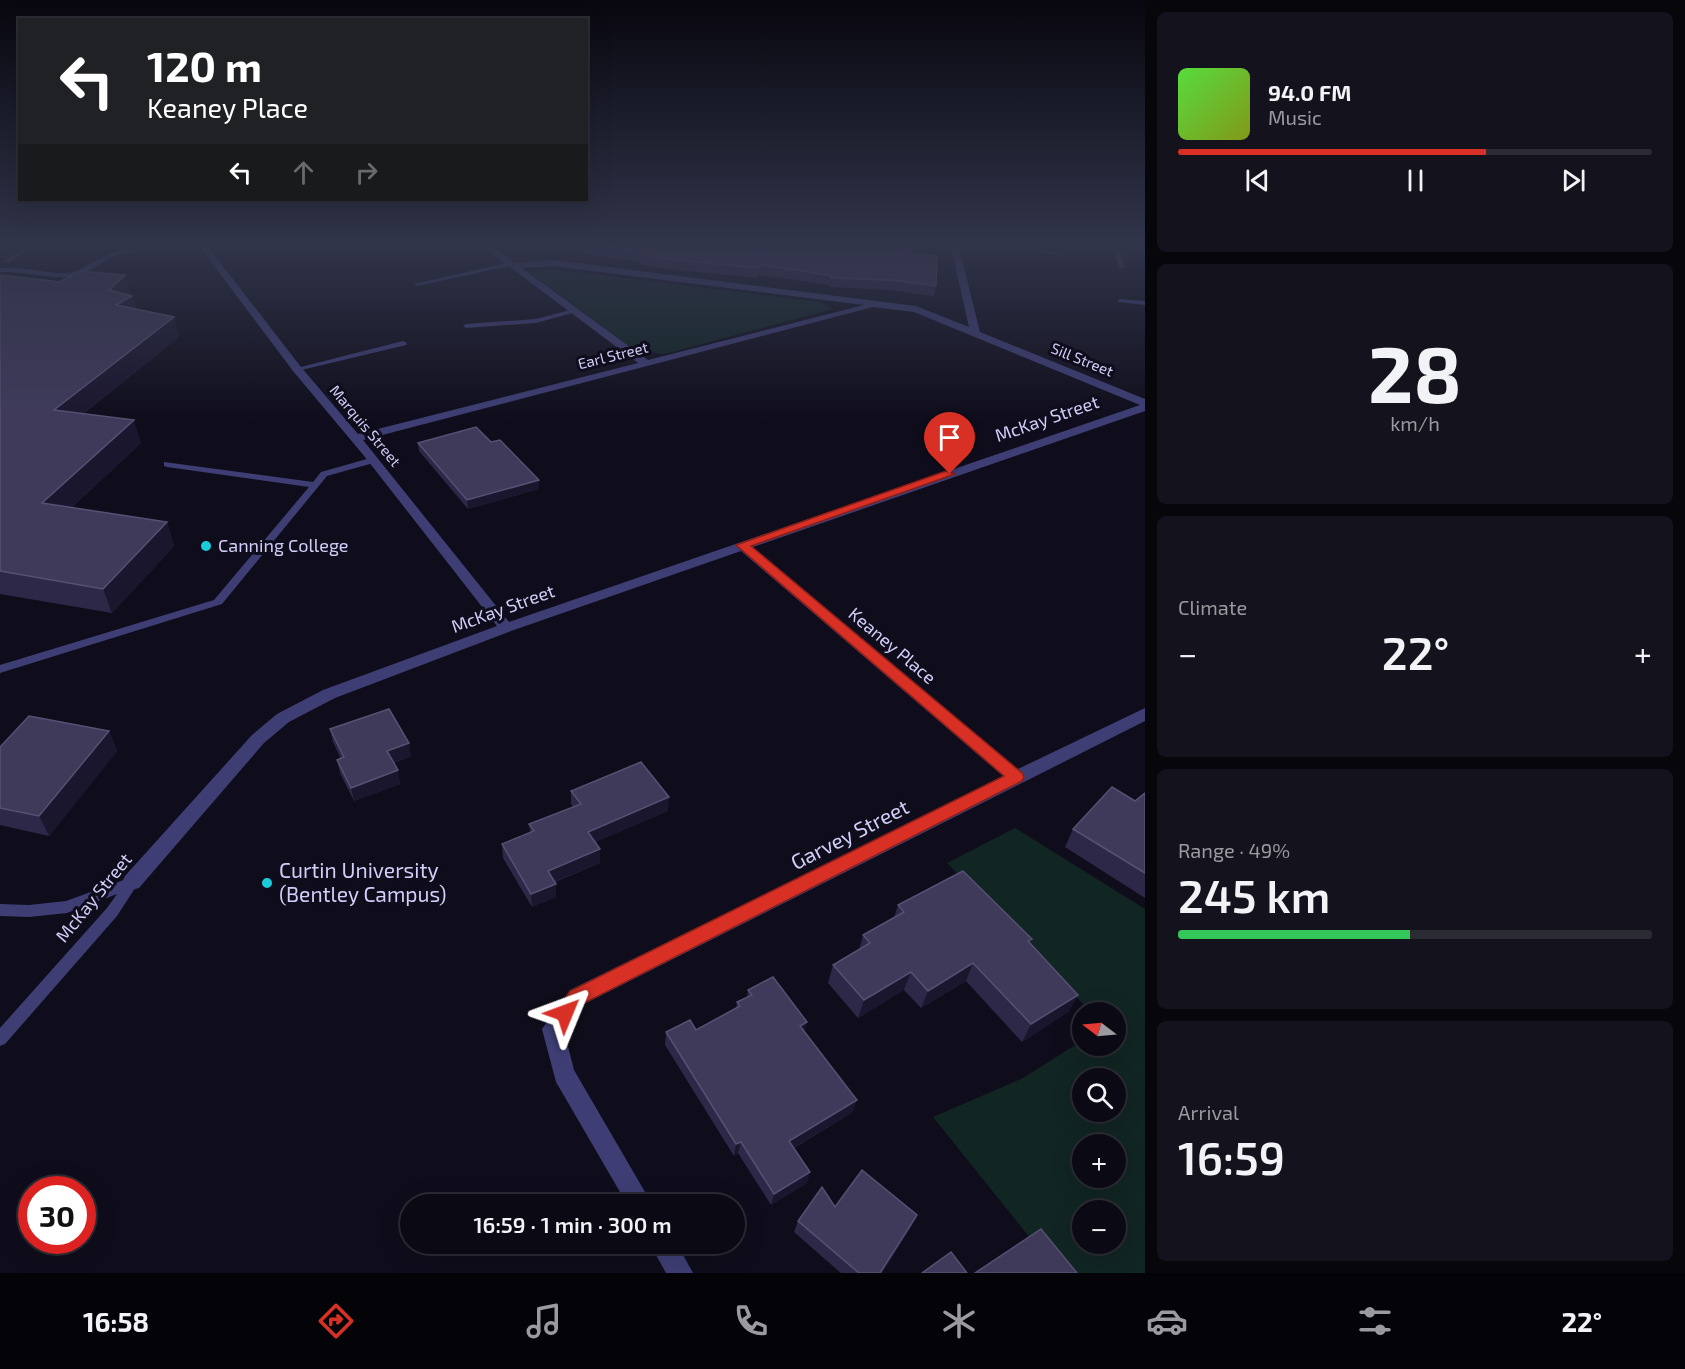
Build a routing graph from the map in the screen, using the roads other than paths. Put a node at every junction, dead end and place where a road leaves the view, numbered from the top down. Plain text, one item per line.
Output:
1 (246, 302) edge
2 (562, 302) edge
3 (857, 302) edge
4 (968, 302) edge
5 (877, 305) junction
6 (574, 311) junction
7 (466, 326) dead end
8 (975, 333) junction
9 (403, 343) dead end
10 (645, 363) junction
11 (297, 369) junction
12 (1145, 405) edge
13 (356, 438) junction
14 (374, 460) junction
15 (167, 464) dead end
16 (315, 485) junction
17 (742, 545) junction
18 (506, 628) junction
19 (0, 669) edge
20 (1145, 714) edge
21 (1016, 777) junction
22 (132, 882) junction
23 (0, 910) edge
24 (0, 1039) edge
25 (634, 1194) edge
26 (669, 1254) edge
27 (680, 1273) edge

1 - 11 street, Marquis Street
2 - 6 street
3 - 5 street, Sill Street
4 - 8 street
5 - 8 street, Sill Street
5 - 10 street, Earl Street
6 - 7 lane
6 - 10 street
8 - 12 street, Sill Street
9 - 11 lane
10 - 13 street, Earl Street
11 - 13 street, Marquis Street
12 - 17 street, McKay Street
13 - 14 street, Marquis Street
14 - 16 lane
14 - 18 street, Marquis Street
15 - 16 lane
16 - 19 lane
17 - 18 street, McKay Street
17 - 21 street, Keaney Place
18 - 22 street, McKay Street
20 - 21 street, Garvey Street
21 - 25 street, Garvey Street
22 - 23 lane
22 - 24 lane, McKay Street
26 - 27 street

